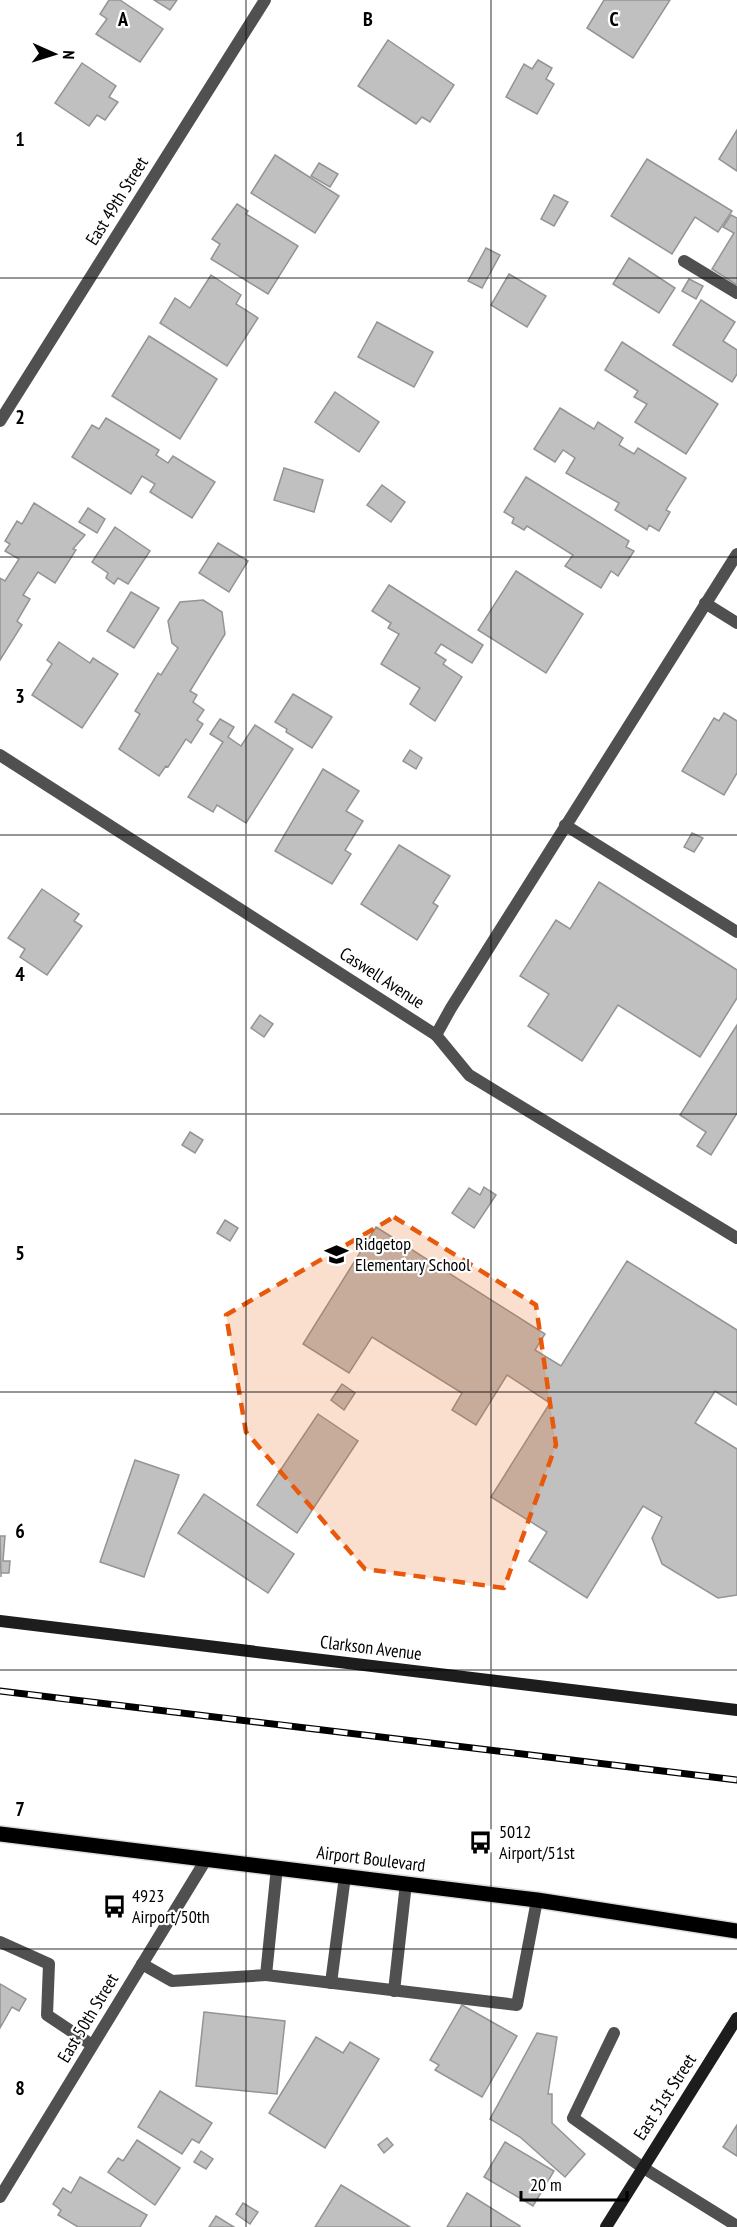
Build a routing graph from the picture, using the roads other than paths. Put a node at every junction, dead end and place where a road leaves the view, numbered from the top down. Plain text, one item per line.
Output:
1 (265, 0) edge
2 (684, 261) dead end
3 (737, 293) edge
4 (0, 421) edge
5 (737, 554) edge
6 (705, 603) junction
7 (737, 623) edge
8 (0, 755) edge
9 (565, 825) junction
10 (737, 932) edge
11 (436, 1035) junction
12 (737, 1238) edge
13 (0, 1621) edge
14 (737, 1710) edge
15 (0, 1834) edge
16 (207, 1858) junction
17 (277, 1867) junction
18 (345, 1876) junction
19 (406, 1883) junction
20 (537, 1900) junction
21 (737, 1931) edge
22 (0, 1942) edge
23 (142, 1964) junction
24 (266, 1975) junction
25 (331, 1983) junction
26 (394, 1991) junction
27 (736, 2022) edge
28 (614, 2033) dead end
29 (92, 2045) junction
30 (642, 2167) junction
31 (0, 2197) edge
32 (737, 2226) edge
33 (606, 2227) edge

1 - 4 street, East 49th Street
2 - 3 street
5 - 6 street
6 - 7 street
6 - 9 street
8 - 11 street, Caswell Avenue
9 - 10 street
9 - 11 street
11 - 12 street, Caswell Avenue
13 - 14 street, Clarkson Avenue
15 - 16 main road, Airport Boulevard
16 - 17 main road, Airport Boulevard
16 - 23 street, East 50th Street
17 - 18 main road, Airport Boulevard
17 - 24 street
18 - 19 main road, Airport Boulevard
18 - 25 street
19 - 20 main road, Airport Boulevard
19 - 26 street
20 - 21 main road, Airport Boulevard
20 - 26 street
22 - 29 street
23 - 24 street
23 - 29 street, East 50th Street
24 - 25 street
25 - 26 street
27 - 30 street, East 51st Street
28 - 30 street
29 - 31 street, East 50th Street
30 - 32 street
30 - 33 street, East 51st Street

